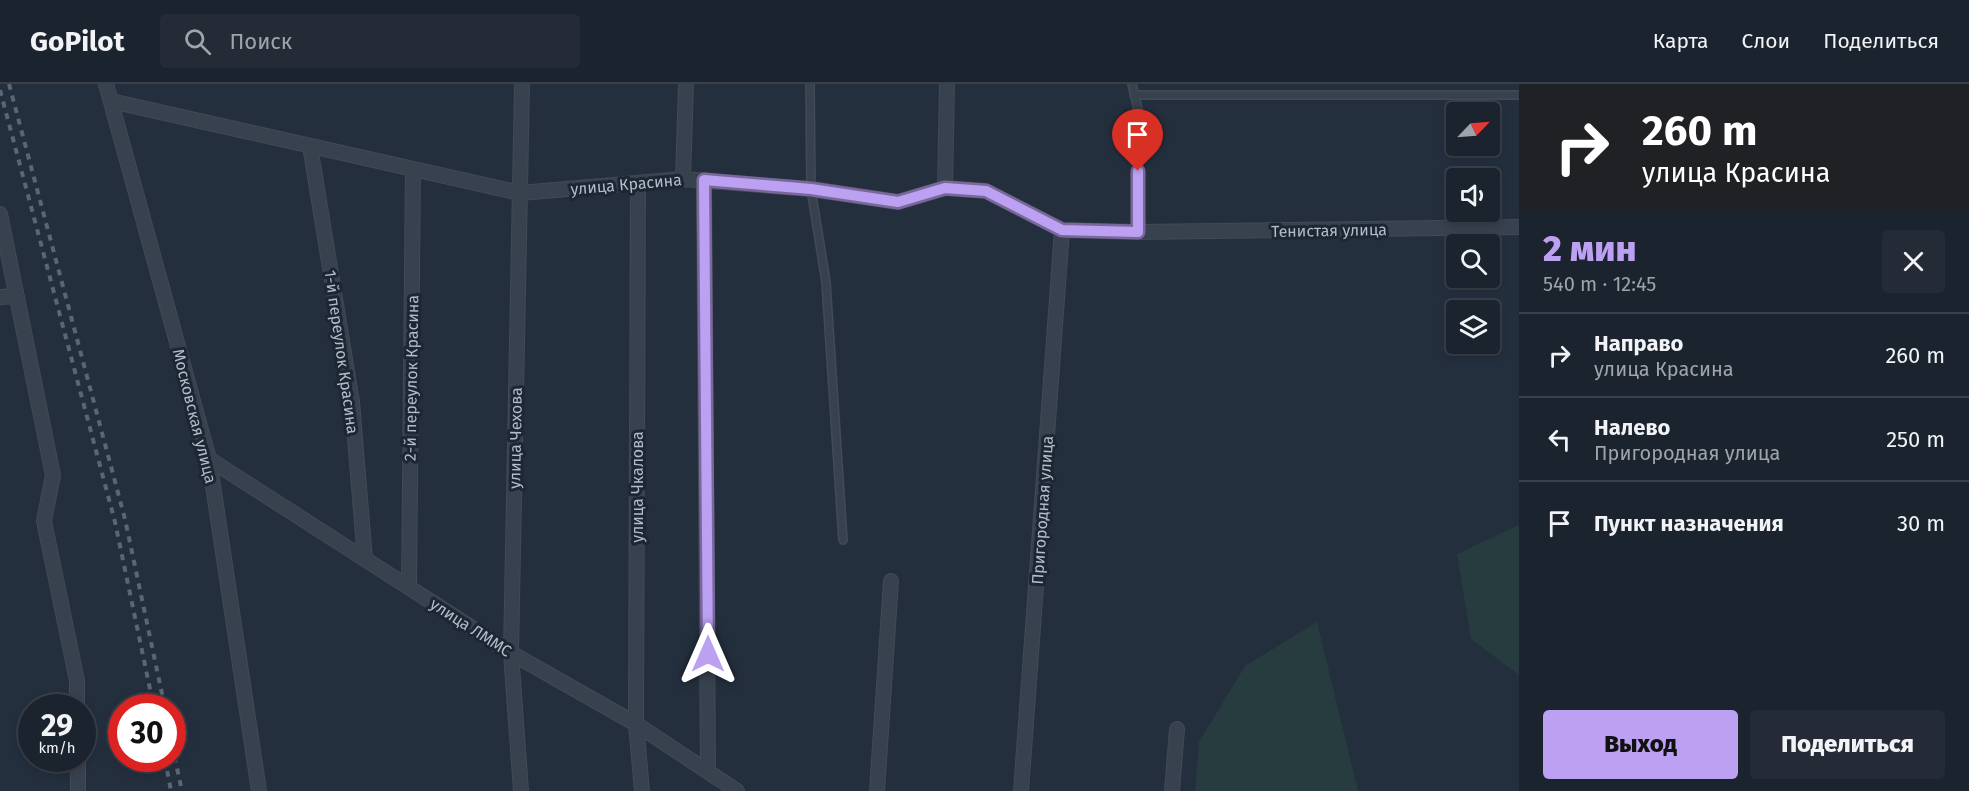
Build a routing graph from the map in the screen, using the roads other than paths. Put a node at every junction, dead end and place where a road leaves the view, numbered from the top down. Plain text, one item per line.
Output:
1 (106, 84) edge
2 (522, 84) edge
3 (686, 84) edge
4 (810, 84) edge
5 (946, 84) edge
6 (1132, 84) edge
7 (1134, 94) junction
8 (1519, 95) edge
9 (111, 101) junction
10 (310, 146) junction
11 (412, 169) junction
12 (683, 179) junction
13 (704, 180) junction
14 (638, 183) junction
15 (945, 188) junction
16 (811, 189) junction
17 (520, 193) junction
18 (0, 214) edge
19 (1519, 227) edge
20 (1062, 230) junction
21 (1138, 232) junction
22 (17, 296) junction
23 (0, 297) edge
24 (209, 459) junction
25 (843, 540) dead end
26 (365, 560) junction
27 (891, 581) dead end
28 (409, 587) junction
29 (511, 653) junction
30 (77, 694) edge
31 (636, 724) junction
32 (1177, 729) dead end
33 (78, 772) edge
34 (708, 772) junction
35 (78, 791) edge
36 (260, 791) edge
37 (521, 791) edge
38 (642, 791) edge
39 (736, 791) edge
40 (877, 791) edge
41 (1021, 791) edge
42 (1172, 791) edge

1 - 9 street, Московская улица
2 - 17 street, улица Чехова
3 - 12 street
4 - 16 lane
5 - 15 street
6 - 7 lane
7 - 8 lane
7 - 21 lane
9 - 10 street, улица Красина
9 - 24 street, Московская улица
10 - 11 street, улица Красина
10 - 26 street, 1-й переулок Красина
11 - 17 street, улица Красина
11 - 28 street, 2-й переулок Красина
12 - 13 street, улица Красина
12 - 14 street, улица Красина
13 - 16 street, улица Красина
13 - 34 street
14 - 17 street, улица Красина
14 - 31 street, улица Чкалова
15 - 16 street, улица Красина
15 - 20 street, улица Красина
16 - 25 lane
17 - 29 street, улица Чехова
18 - 22 street
19 - 21 street, Тенистая улица
20 - 21 street, улица Красина
20 - 41 street, Пригородная улица
22 - 23 street
22 - 30 street
24 - 26 street, улица ЛММС
24 - 36 street, Московская улица
26 - 28 street, улица ЛММС
27 - 40 street
28 - 29 street, улица ЛММС
29 - 31 street, улица ЛММС
29 - 37 street, улица Чехова
31 - 34 street, улица ЛММС
31 - 38 street, улица Чкалова
32 - 42 street
33 - 35 street
34 - 39 street, улица ЛММС

